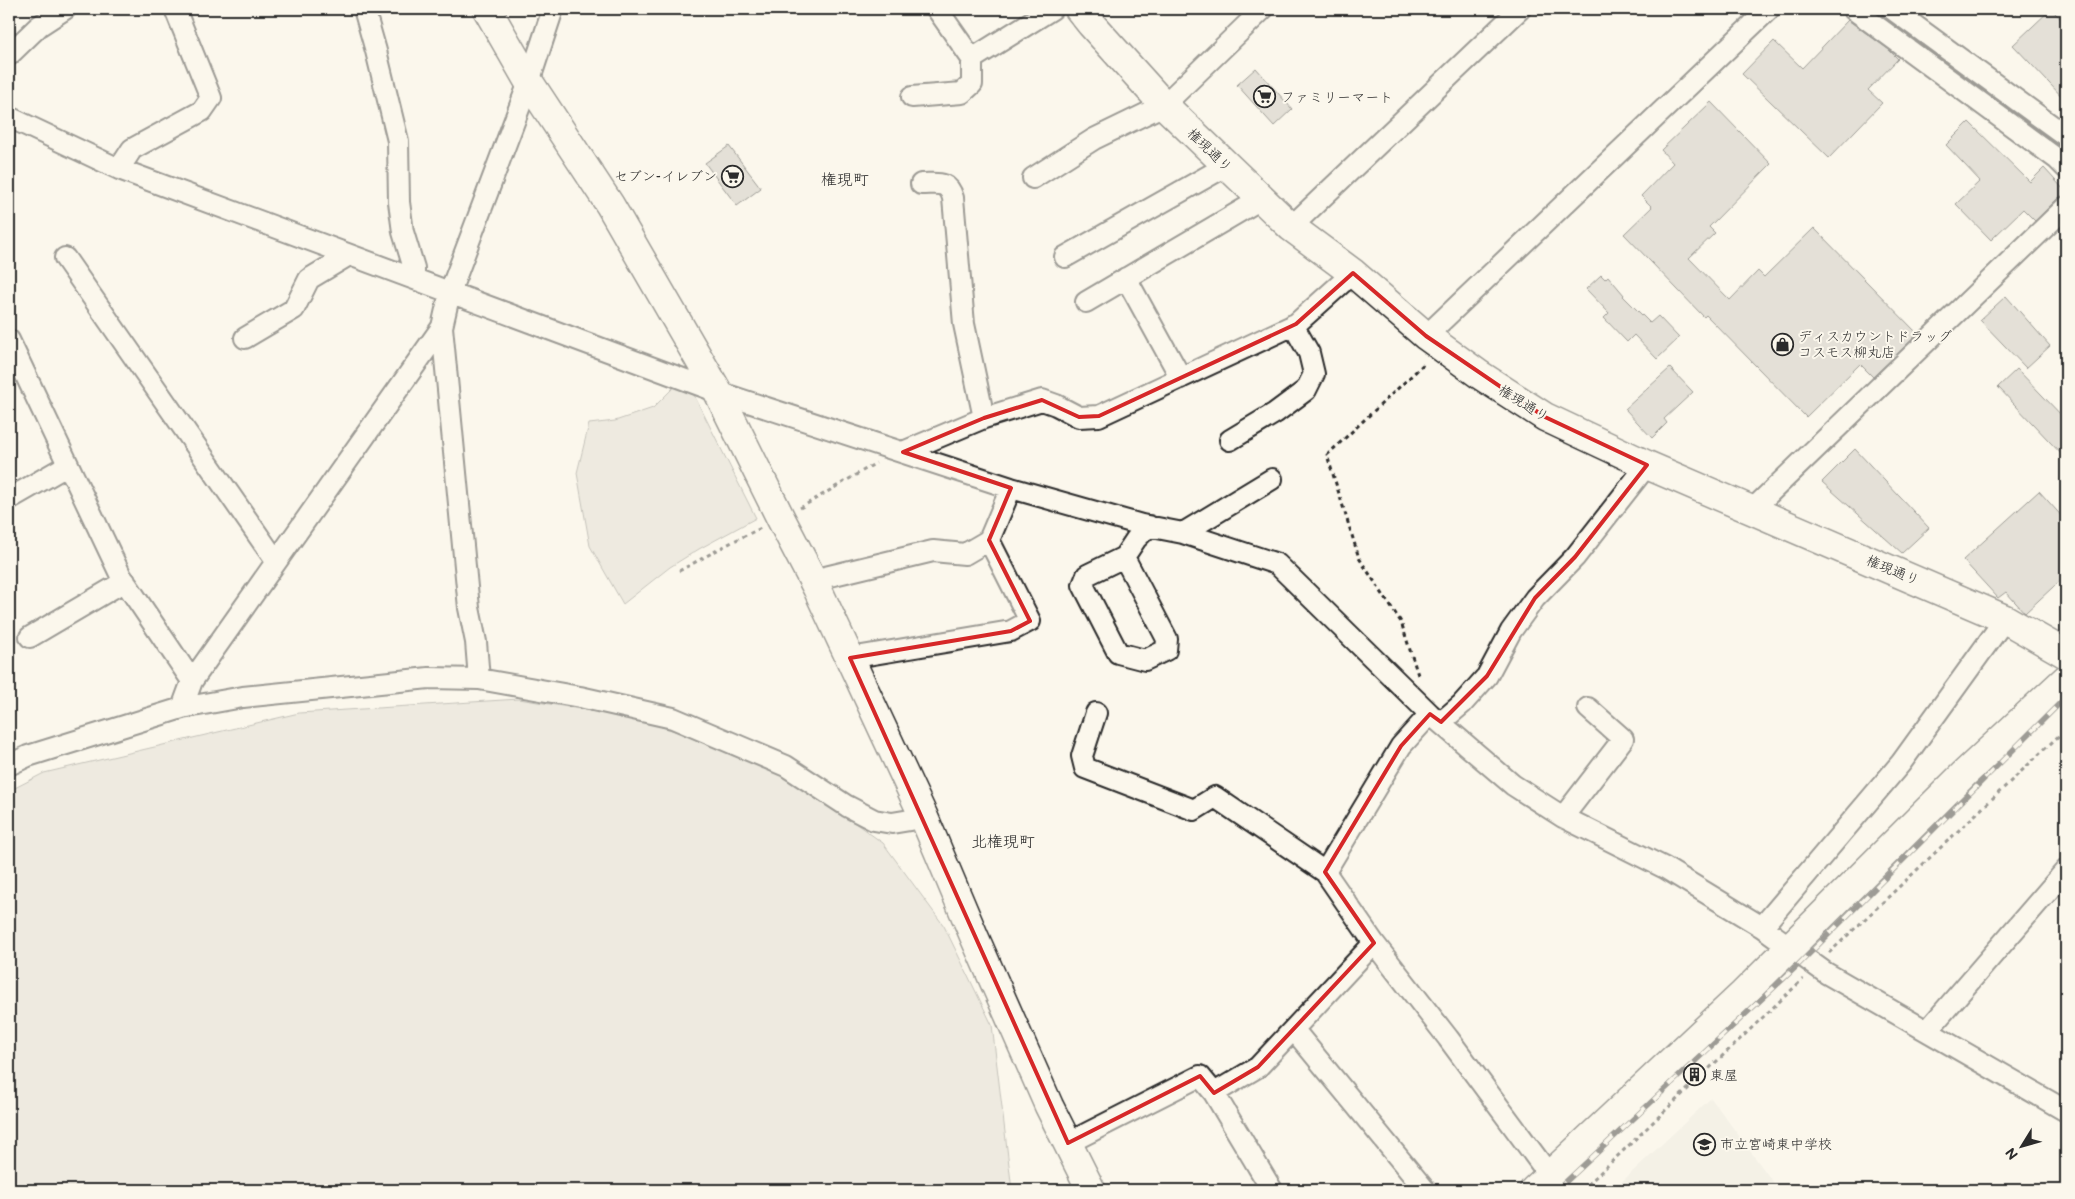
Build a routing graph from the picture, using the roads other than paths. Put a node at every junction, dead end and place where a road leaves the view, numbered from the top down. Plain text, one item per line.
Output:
1 (65, 9) edge
2 (175, 9) edge
3 (364, 9) edge
4 (486, 9) edge
5 (553, 9) edge
6 (937, 9) edge
7 (1052, 9) edge
8 (1080, 9) edge
9 (1263, 9) edge
10 (1520, 9) edge
11 (1769, 9) edge
12 (1853, 9) edge
13 (1892, 9) edge
14 (9, 55) edge
15 (972, 59) junction
16 (529, 82) junction
17 (912, 97) dead end
18 (1164, 105) junction
19 (9, 117) edge
20 (2066, 136) edge
21 (1226, 166) junction
22 (2066, 168) edge
23 (119, 169) junction
24 (1033, 178) dead end
25 (921, 184) dead end
26 (1261, 199) junction
27 (2066, 207) edge
28 (1291, 227) junction
29 (349, 255) junction
30 (1065, 257) dead end
31 (65, 258) dead end
32 (1352, 273) junction
33 (414, 278) junction
34 (1126, 278) junction
35 (450, 292) junction
36 (1086, 302) dead end
37 (1293, 325) junction
38 (442, 327) junction
39 (245, 338) dead end
40 (9, 340) edge
41 (1434, 342) junction
42 (14, 367) edge
43 (1181, 378) junction
44 (718, 392) junction
45 (984, 418) junction
46 (1230, 440) dead end
47 (900, 452) junction
48 (68, 465) junction
49 (1647, 465) junction
50 (1272, 479) dead end
51 (1011, 488) junction
52 (9, 499) edge
53 (1752, 510) junction
54 (1148, 526) junction
55 (1183, 533) junction
56 (989, 540) junction
57 (1124, 557) junction
58 (276, 561) junction
59 (813, 580) junction
60 (125, 581) junction
61 (2005, 619) junction
62 (30, 637) dead end
63 (2066, 654) edge
64 (850, 658) junction
65 (479, 679) junction
66 (192, 680) junction
67 (2066, 680) edge
68 (182, 708) junction
69 (1588, 708) dead end
70 (1096, 713) dead end
71 (1435, 718) junction
72 (9, 765) edge
73 (923, 815) junction
74 (1563, 817) junction
75 (2066, 870) edge
76 (1325, 872) junction
77 (1762, 927) junction
78 (1374, 943) junction
79 (1792, 947) junction
80 (1294, 1030) junction
81 (1927, 1031) junction
82 (1214, 1093) junction
83 (2066, 1111) edge
84 (1068, 1143) junction
85 (1542, 1183) edge
86 (1092, 1190) edge
87 (1272, 1190) edge
88 (1425, 1190) edge

1 - 14 street
2 - 23 street
3 - 33 street
4 - 16 street
5 - 16 street
6 - 15 street
7 - 15 street
8 - 18 street, 権現通り
9 - 18 street
10 - 28 street
11 - 41 street
12 - 22 street
13 - 20 street
15 - 17 street
16 - 35 street
16 - 44 street
18 - 21 street, 権現通り
18 - 24 street
19 - 23 street
21 - 26 street, 権現通り
21 - 30 street
23 - 29 street
25 - 45 street
26 - 28 street, 権現通り
26 - 34 street
27 - 53 street
28 - 32 street, 権現通り
29 - 33 street
29 - 39 street
31 - 58 street
32 - 37 street
32 - 41 street, 権現通り
33 - 35 street
34 - 36 street
34 - 43 street
35 - 38 street
35 - 44 street
37 - 43 street
37 - 46 street
38 - 58 street
38 - 65 street
40 - 42 street
41 - 49 street, 権現通り
42 - 48 street
43 - 45 street
44 - 47 street
44 - 59 street
45 - 47 street
47 - 51 street
48 - 52 street
48 - 60 street
49 - 53 street, 権現通り
49 - 71 street
50 - 55 street
51 - 54 street
51 - 56 street
53 - 61 street, 権現通り
54 - 55 street
54 - 57 street
55 - 71 street
56 - 59 street
56 - 64 street
57 - 57 street
58 - 66 street
59 - 64 street
60 - 62 street
60 - 66 street
61 - 63 street, 権現通り
61 - 77 street
64 - 73 street
65 - 68 street
65 - 73 street
66 - 68 street
67 - 79 street
68 - 72 street
69 - 74 street
70 - 76 street
71 - 74 street
71 - 76 street
73 - 84 street
74 - 77 street
75 - 81 street
76 - 78 street
77 - 79 street
78 - 80 street
78 - 85 street
79 - 81 street
79 - 85 street
80 - 82 street
80 - 88 street
81 - 83 street
82 - 84 street
82 - 87 street
84 - 86 street

